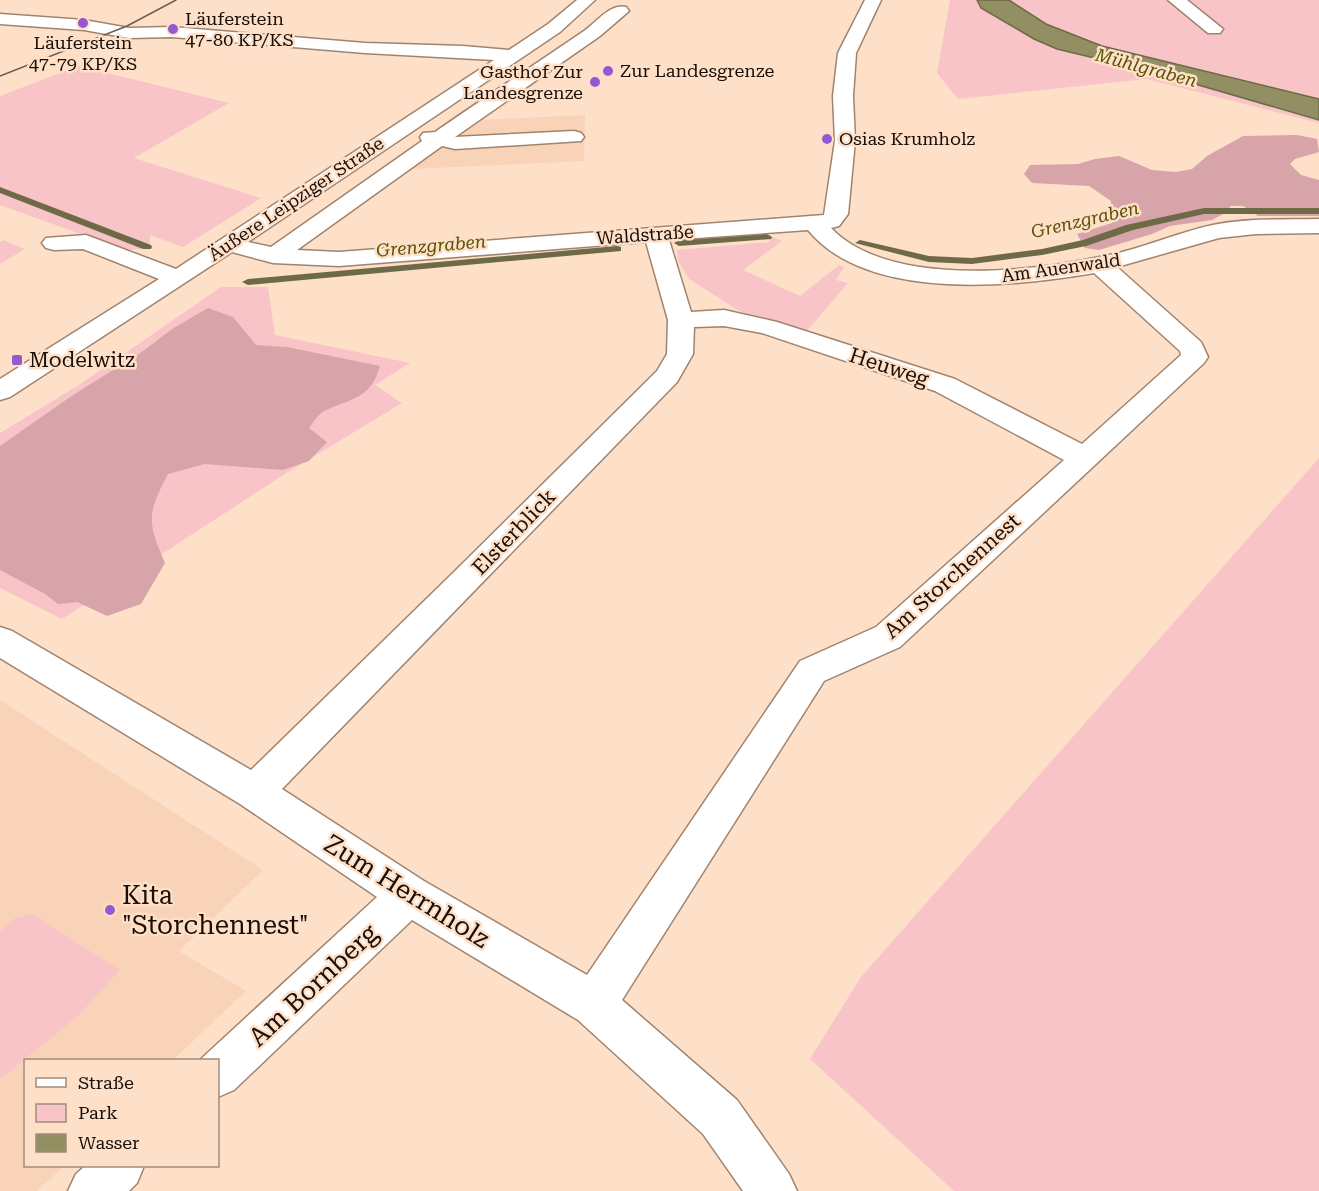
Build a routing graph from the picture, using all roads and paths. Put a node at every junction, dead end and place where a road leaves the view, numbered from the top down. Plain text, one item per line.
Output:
1 (587, 0) edge
2 (873, 0) edge
3 (1176, 0) edge
4 (620, 11) dead end
5 (0, 19) edge
6 (1214, 29) dead end
7 (513, 56) junction
8 (400, 130) junction
9 (574, 137) dead end
10 (438, 139) junction
11 (814, 223) junction
12 (1319, 226) edge
13 (655, 234) junction
14 (54, 243) dead end
15 (230, 244) junction
16 (273, 256) junction
17 (1099, 264) junction
18 (178, 278) junction
19 (681, 320) junction
20 (0, 391) edge
21 (1083, 457) junction
22 (0, 641) edge
23 (254, 792) junction
24 (409, 895) junction
25 (594, 1004) junction
26 (219, 1073) edge
27 (119, 1167) edge
28 (93, 1191) edge
29 (772, 1191) edge

1 - 7 street, Äußere Leipziger Straße
2 - 11 street, Waldstraße
3 - 6 street
4 - 10 street
5 - 7 street
7 - 8 street, Äußere Leipziger Straße
8 - 10 street
8 - 15 street, Äußere Leipziger Straße
9 - 10 street
10 - 16 street
11 - 13 street, Waldstraße
11 - 17 street, Am Auenwald
12 - 17 street, Am Auenwald
13 - 16 street, Waldstraße
13 - 19 street, Elsterblick
14 - 18 street
15 - 16 street, Waldstraße
15 - 18 street, Äußere Leipziger Straße
17 - 21 street, Am Storchennest
18 - 20 street, Äußere Leipziger Straße
19 - 21 street, Heuweg
19 - 23 street, Elsterblick
21 - 25 street, Am Storchennest
22 - 23 street, Zum Herrnholz
23 - 24 street, Zum Herrnholz
24 - 25 street, Zum Herrnholz
24 - 26 street, Am Bornberg
25 - 29 street, Zum Herrnholz
27 - 28 street

